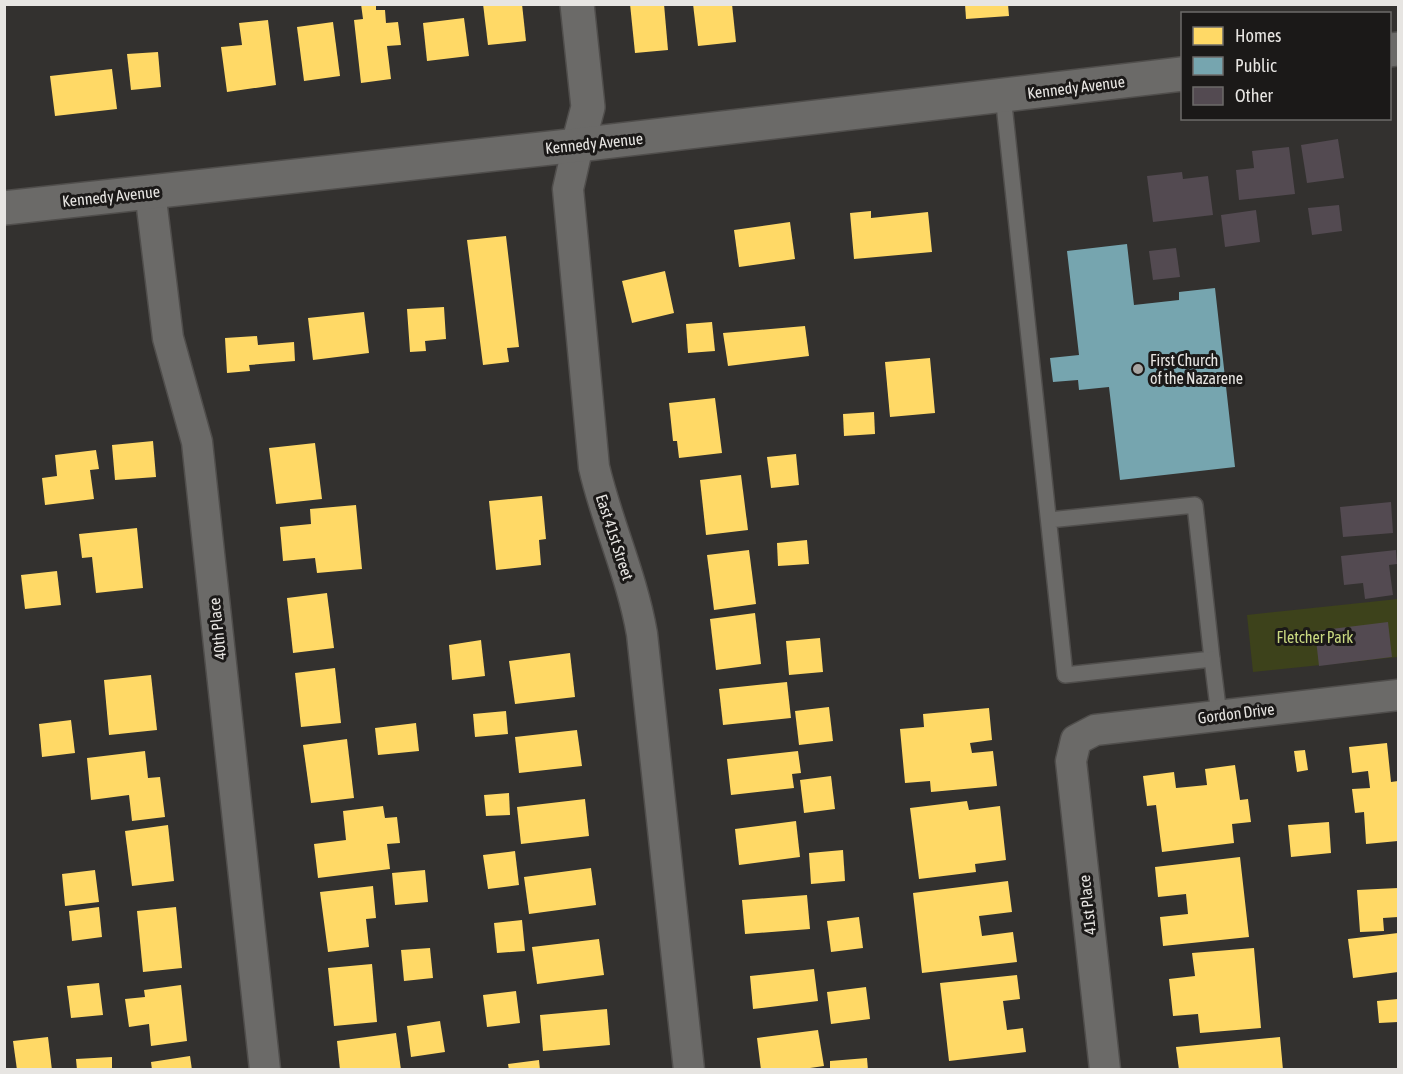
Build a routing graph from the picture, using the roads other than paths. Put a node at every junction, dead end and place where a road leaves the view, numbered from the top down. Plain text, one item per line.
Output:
1 (577, 4) edge
2 (1181, 75) edge
3 (1003, 96) junction
4 (578, 145) junction
5 (150, 191) junction
6 (4, 207) edge
7 (1049, 520) junction
8 (1212, 660) junction
9 (1398, 695) edge
10 (1219, 715) junction
11 (1076, 740) joint
12 (265, 1070) edge
13 (689, 1070) edge
14 (1105, 1070) edge

1 - 4 street, East 41st Street
2 - 3 street, Kennedy Avenue
3 - 4 street, Kennedy Avenue
3 - 7 lane
4 - 5 street, Kennedy Avenue
4 - 13 street, East 41st Street
5 - 6 street, Kennedy Avenue
5 - 12 street, 40th Place
7 - 8 lane
7 - 8 lane
8 - 10 lane
9 - 10 street, Gordon Drive
10 - 11 street, Gordon Drive
11 - 14 street, 41st Place

